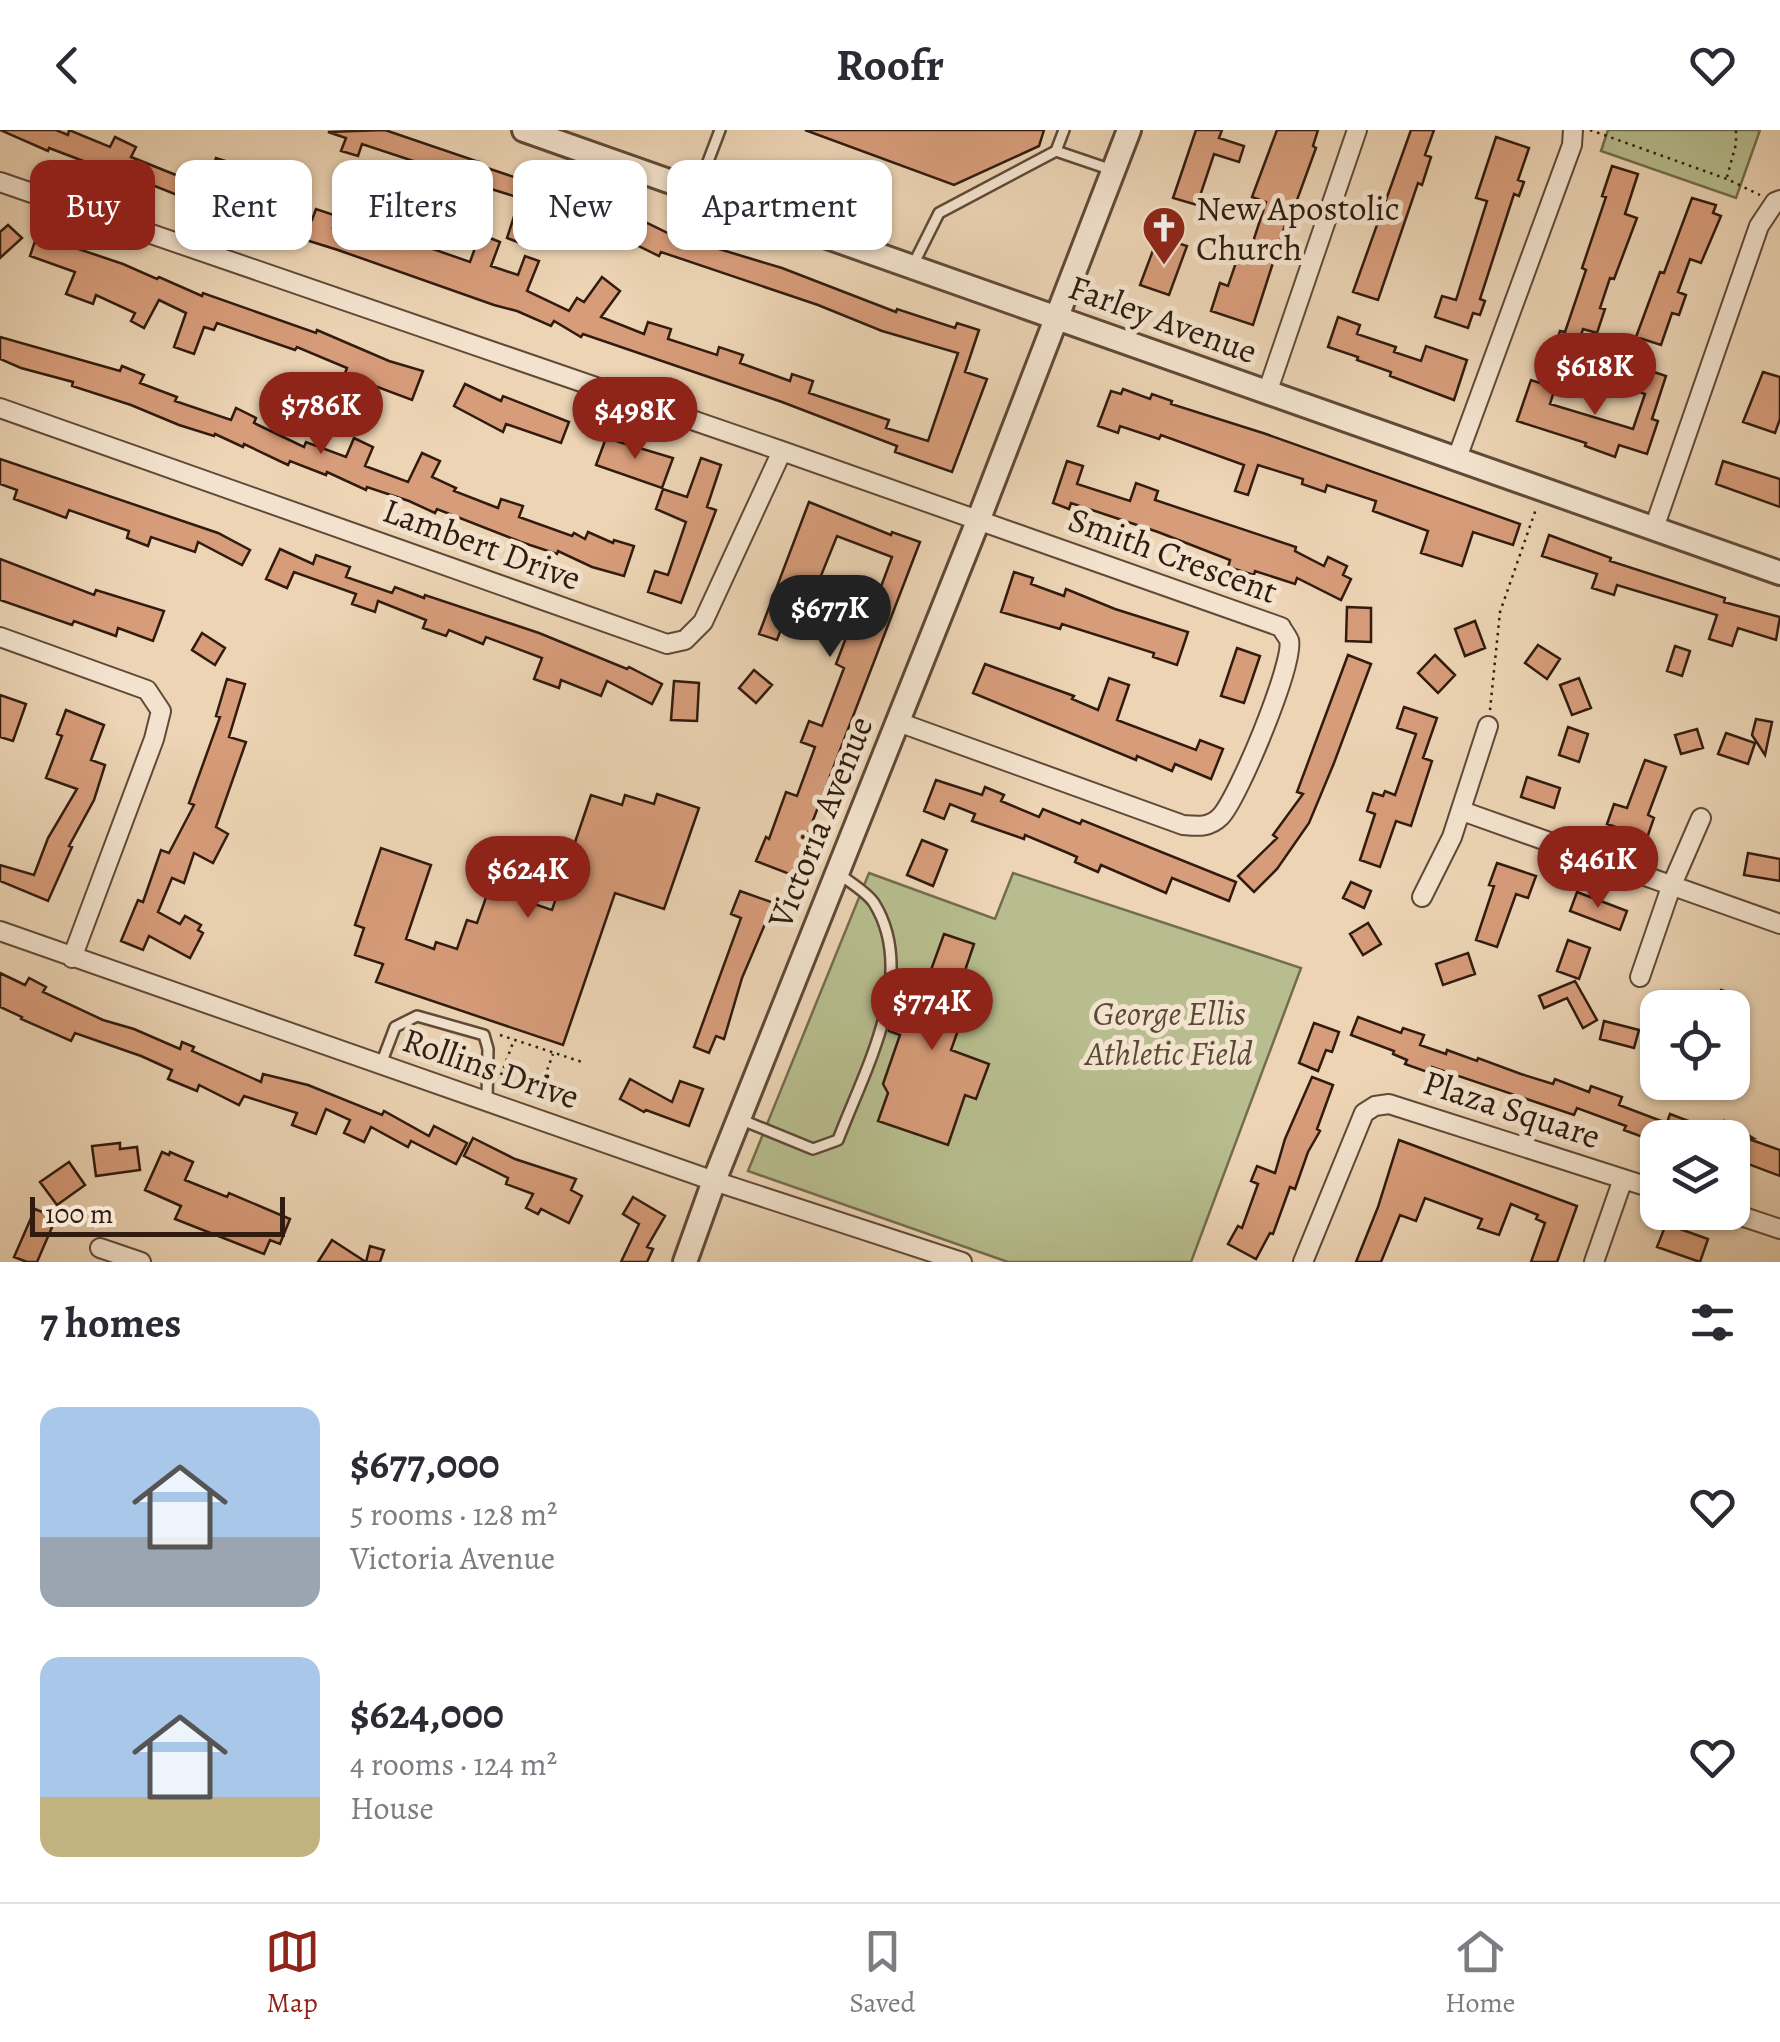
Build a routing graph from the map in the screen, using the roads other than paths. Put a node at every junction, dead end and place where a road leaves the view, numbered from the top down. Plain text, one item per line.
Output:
1 (524, 130) edge
2 (720, 130) edge
3 (1064, 130) edge
4 (1129, 130) edge
5 (1358, 130) edge
6 (1574, 130) edge
7 (1056, 151) junction
8 (709, 160) edge
9 (1113, 171) junction
10 (667, 180) edge
11 (0, 182) edge
12 (1777, 201) edge
13 (864, 250) edge
14 (912, 267) junction
15 (1056, 318) junction
16 (1267, 393) junction
17 (0, 408) edge
18 (782, 451) junction
19 (1457, 458) junction
20 (978, 520) junction
21 (1654, 528) junction
22 (1780, 573) edge
23 (0, 637) edge
24 (898, 722) junction
25 (1488, 726) road end
26 (1462, 811) junction
27 (1701, 818) dead end
28 (836, 872) junction
29 (1671, 887) junction
30 (1422, 897) dead end
31 (1780, 924) edge
32 (0, 931) edge
33 (72, 958) junction
34 (1640, 978) dead end
35 (381, 1064) junction
36 (486, 1100) junction
37 (740, 1119) junction
38 (1624, 1179) junction
39 (714, 1181) junction
40 (1640, 1184) edge
41 (1750, 1219) edge
42 (1780, 1229) edge
43 (100, 1248) dead end
44 (141, 1262) edge
45 (686, 1262) edge
46 (962, 1262) edge
47 (1302, 1262) edge
48 (1594, 1262) edge

1 - 10 street, Farley Avenue
2 - 8 lane
3 - 7 lane
4 - 9 street, Victoria Avenue
5 - 16 street
6 - 19 street
7 - 9 lane
7 - 14 lane
9 - 15 street, Victoria Avenue
11 - 18 street
12 - 21 street
13 - 14 street, Farley Avenue
14 - 15 street, Farley Avenue
15 - 16 street, Farley Avenue
15 - 20 street, Victoria Avenue
16 - 19 street, Farley Avenue
17 - 18 street, Lambert Drive
18 - 20 street
19 - 21 street, Farley Avenue
20 - 24 street, Victoria Avenue
20 - 24 street, Smith Crescent
21 - 22 street, Farley Avenue
23 - 33 street
24 - 28 street, Victoria Avenue
25 - 26 street
26 - 29 street
26 - 30 street
27 - 29 street
28 - 37 street, Victoria Avenue
28 - 37 lane
29 - 31 street
29 - 34 street
32 - 33 street, Rollins Drive
33 - 35 street, Rollins Drive
35 - 36 street, Rollins Drive
35 - 36 lane
36 - 39 street, Rollins Drive
37 - 39 street, Victoria Avenue
38 - 40 street, Plaza Square
38 - 47 street, Plaza Square
38 - 48 street, Plaza Square
39 - 45 street, Victoria Avenue
39 - 46 street, Rollins Drive
41 - 42 street
43 - 44 street

